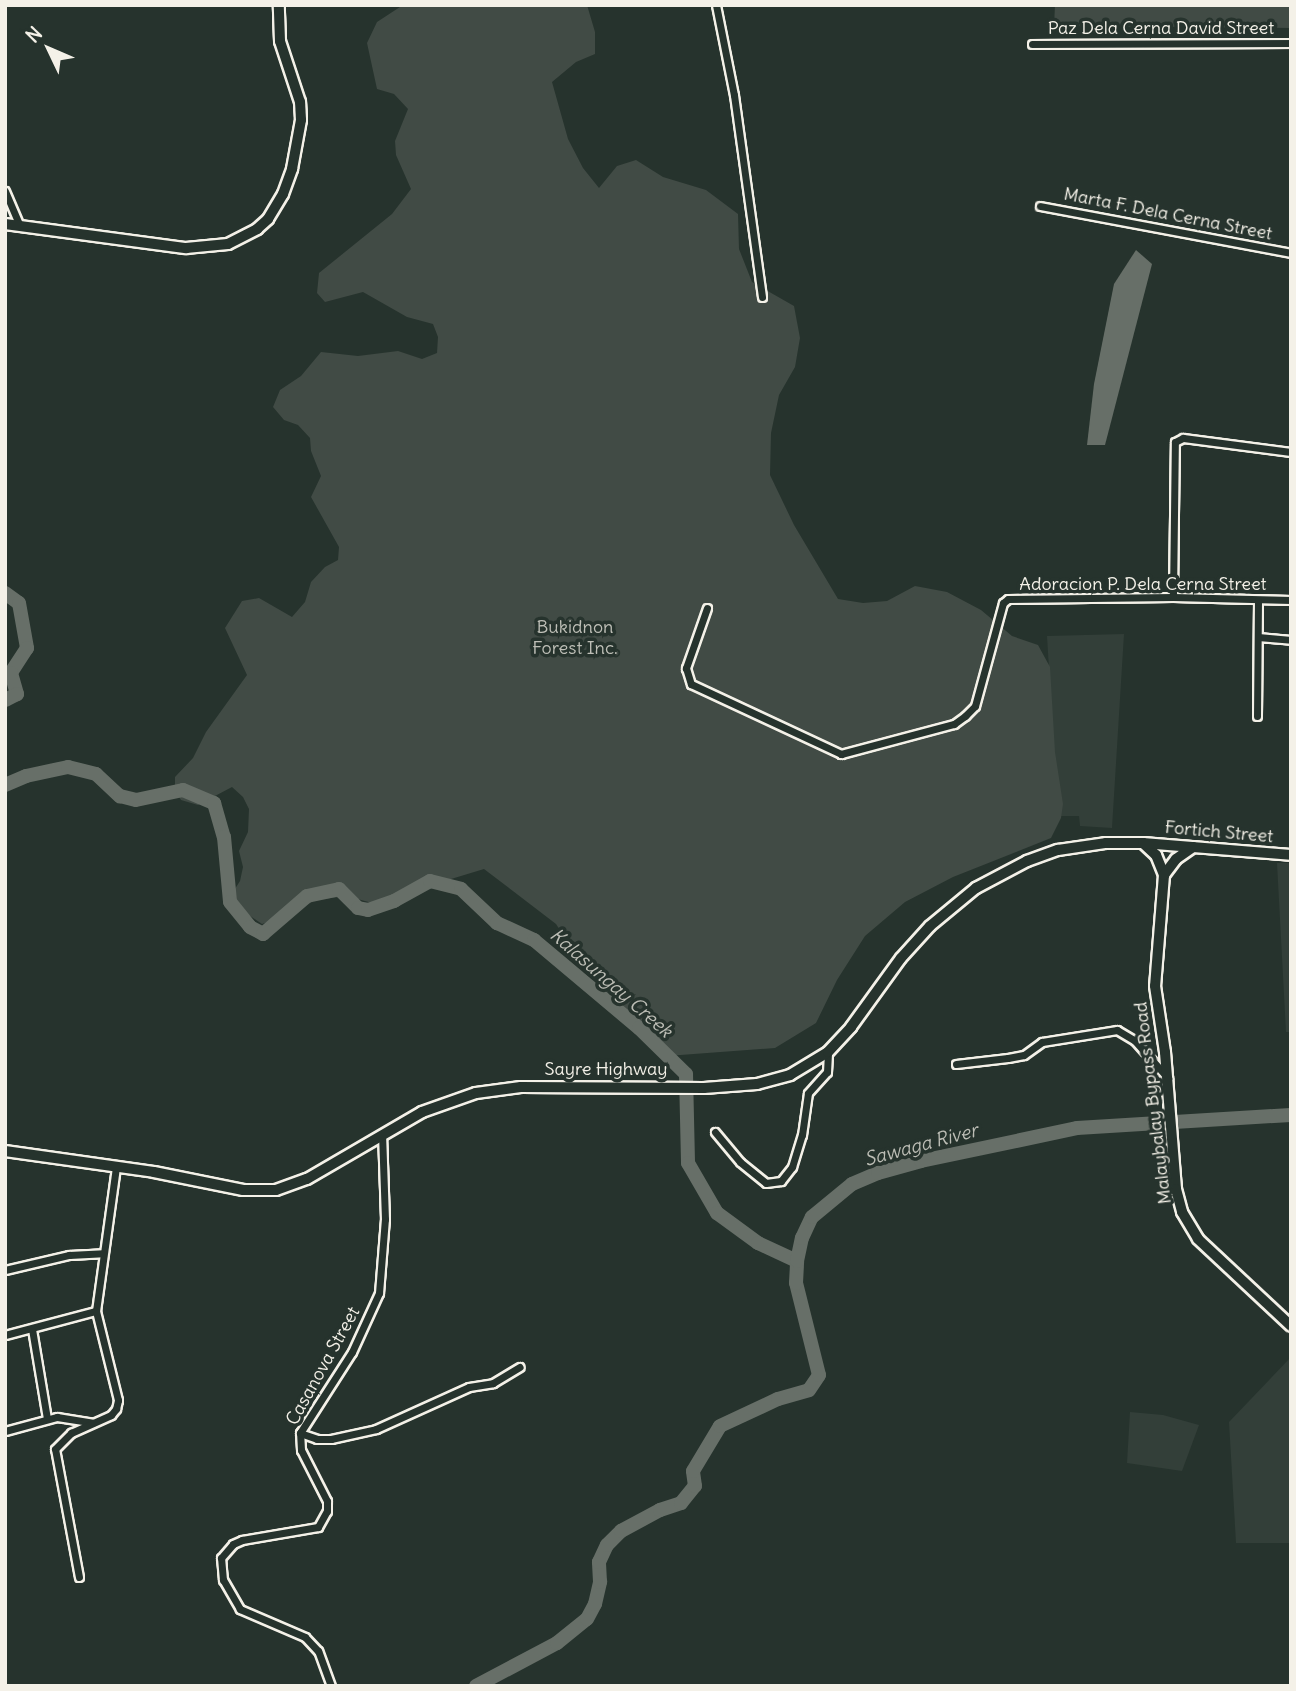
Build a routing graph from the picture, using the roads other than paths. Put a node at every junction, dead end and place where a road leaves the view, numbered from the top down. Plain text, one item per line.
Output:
1 (279, 5) edge
2 (716, 5) edge
3 (1291, 43) edge
4 (1032, 44) dead end
5 (5, 191) edge
6 (1040, 206) dead end
7 (5, 224) edge
8 (20, 226) junction
9 (1291, 253) edge
10 (762, 297) dead end
11 (1291, 452) edge
12 (1173, 597) junction
13 (1291, 600) edge
14 (1258, 601) junction
15 (706, 608) dead end
16 (1258, 637) junction
17 (1291, 640) edge
18 (1258, 716) dead end
19 (1143, 843) junction
20 (1194, 847) junction
21 (1291, 855) edge
22 (1164, 875) junction
23 (828, 1052) junction
24 (956, 1064) dead end
25 (1168, 1079) junction
26 (715, 1132) dead end
27 (382, 1133) junction
28 (5, 1151) edge
29 (116, 1166) junction
30 (103, 1254) junction
31 (5, 1270) edge
32 (96, 1311) junction
33 (1291, 1326) edge
34 (33, 1329) junction
35 (5, 1335) edge
36 (520, 1367) dead end
37 (47, 1419) junction
38 (94, 1423) junction
39 (5, 1431) edge
40 (300, 1433) junction
41 (79, 1577) dead end
42 (331, 1686) edge

1 - 8 main road
2 - 10 street
3 - 4 street, Paz Dela Cerna David Street
5 - 8 street
6 - 9 street, Marta F. Dela Cerna Street
7 - 8 main road
11 - 12 street
12 - 14 street, Adoracion P. Dela Cerna Street
12 - 15 street, Adoracion P. Dela Cerna Street
13 - 14 street, Adoracion P. Dela Cerna Street
14 - 16 street
16 - 17 street
16 - 18 street
19 - 20 highway, Fortich Street
19 - 22 main road
19 - 23 highway, Sayre Highway
20 - 21 highway, Fortich Street
20 - 22 main road
22 - 25 main road, Malaybalay Bypass Road
23 - 26 street
23 - 27 highway, Sayre Highway
24 - 25 street
25 - 33 main road, Malaybalay Bypass Road
27 - 29 highway, Sayre Highway
27 - 40 street, Casanova Street
28 - 29 highway, Sayre Highway
29 - 30 street
30 - 31 street
30 - 32 street
32 - 34 street
32 - 38 street
34 - 35 street
34 - 37 street
36 - 40 street
37 - 38 street
37 - 39 street
38 - 41 street
40 - 42 street, Casanova Street

